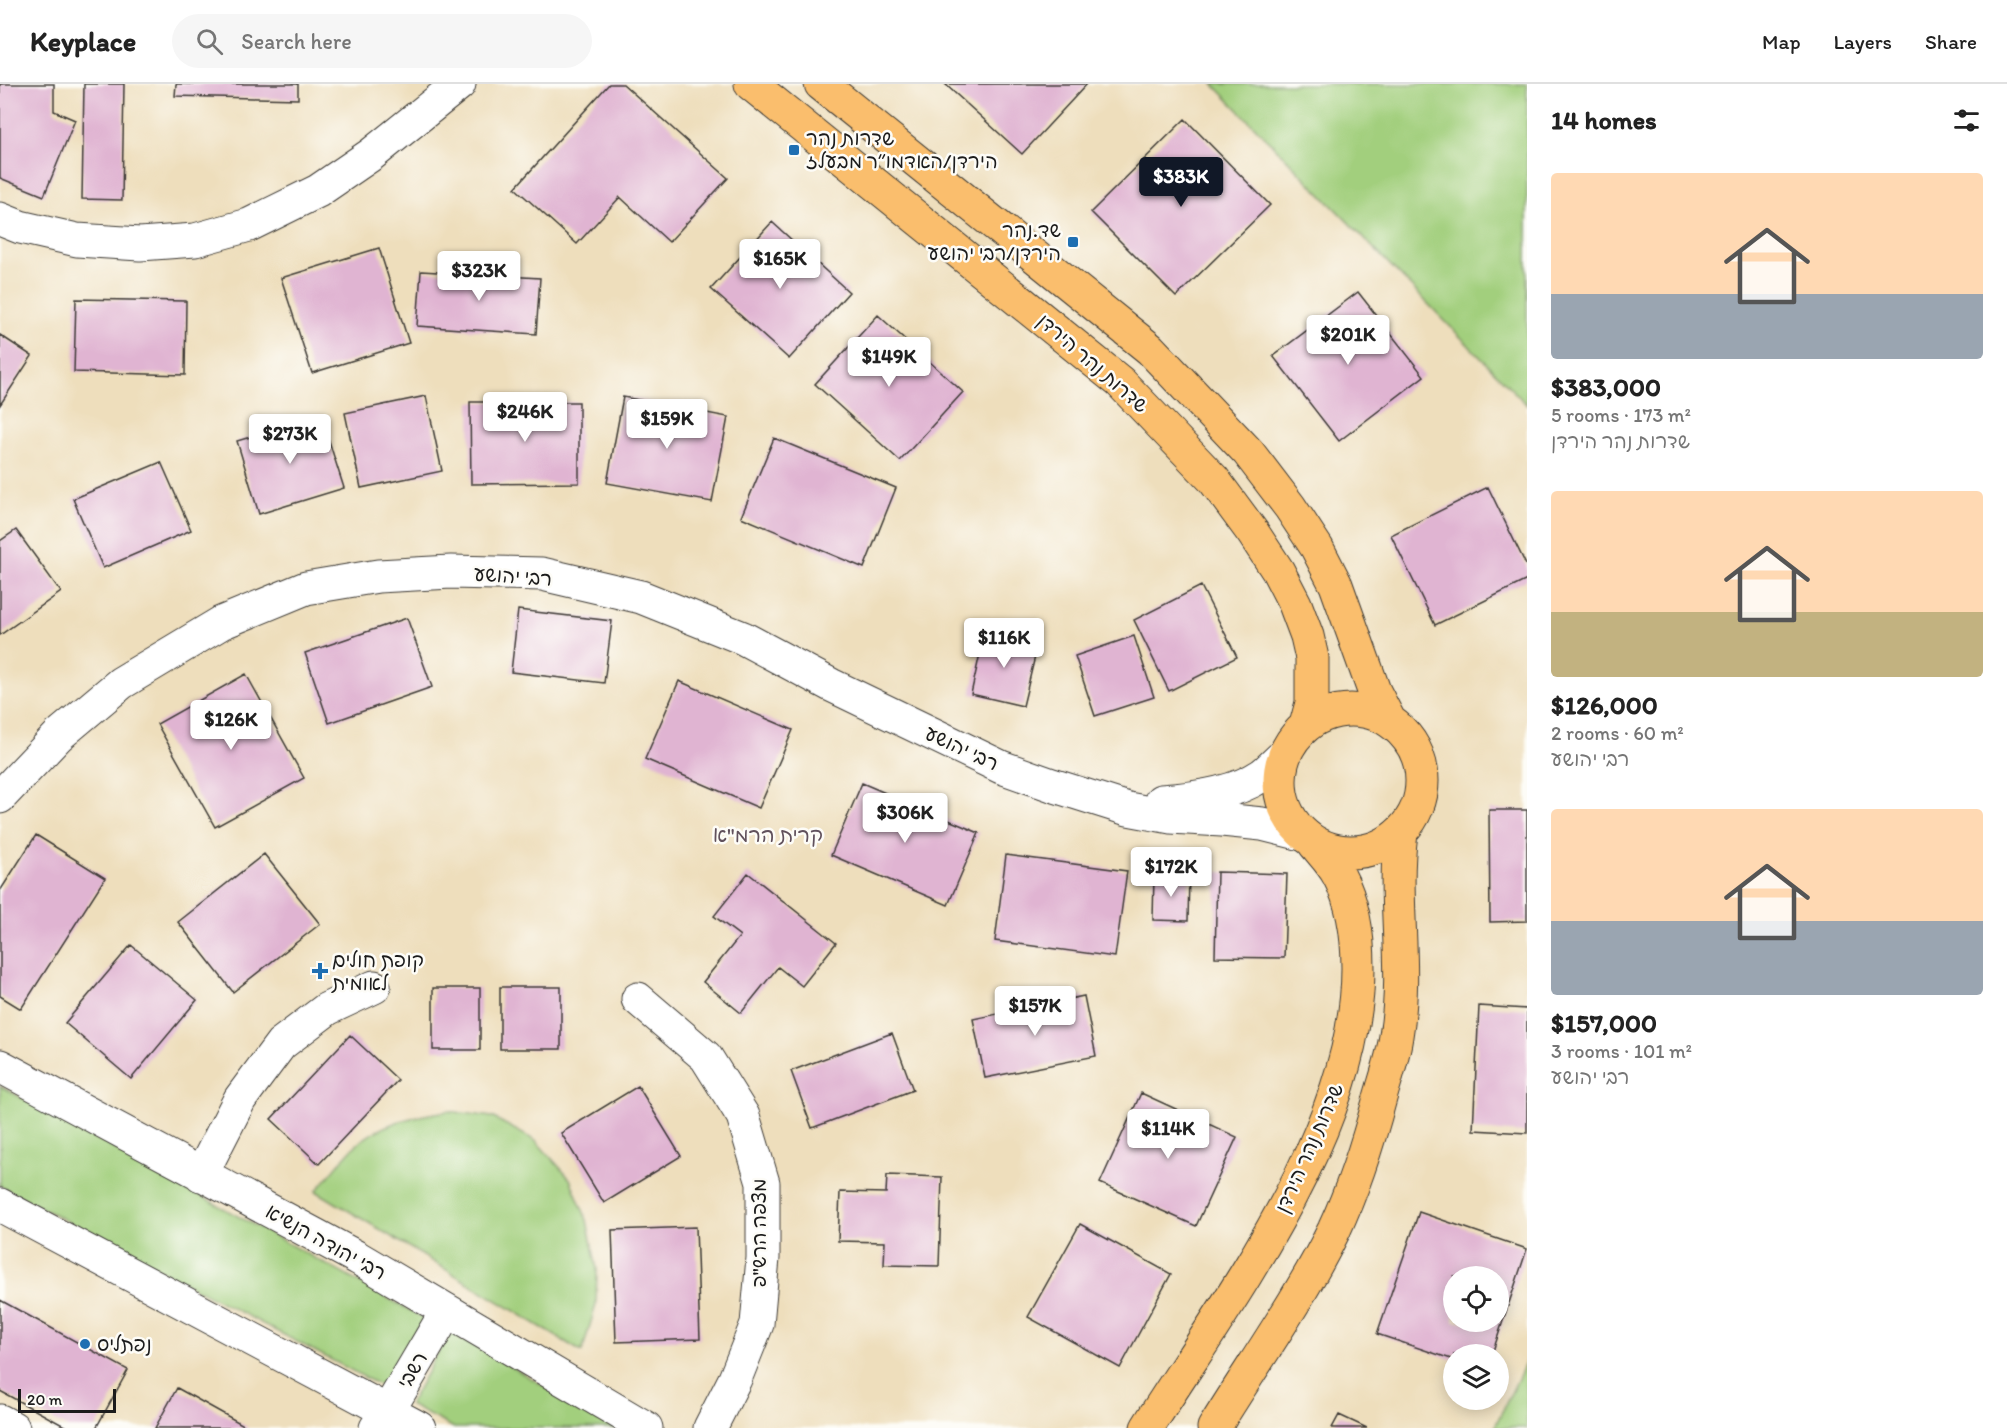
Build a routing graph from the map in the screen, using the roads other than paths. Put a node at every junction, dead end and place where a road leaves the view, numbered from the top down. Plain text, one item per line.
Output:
1 (459, 84) edge
2 (751, 84) edge
3 (821, 84) edge
4 (0, 219) edge
5 (1389, 720) junction
6 (1306, 725) junction
7 (1283, 756) junction
8 (1052, 785) junction
9 (0, 797) edge
10 (1401, 832) junction
11 (1308, 839) junction
12 (374, 987) dead end
13 (639, 999) dead end
14 (0, 1066) edge
15 (201, 1175) junction
16 (0, 1205) edge
17 (447, 1311) junction
18 (382, 1420) edge
19 (0, 1421) edge
20 (12, 1428) edge
21 (419, 1428) edge
22 (646, 1428) edge
23 (710, 1428) edge
24 (1147, 1428) edge
25 (1214, 1428) edge

1 - 4 street
2 - 6 main road, שדרות נהר הירדן
3 - 5 main road
5 - 6 main road
5 - 10 main road
6 - 7 main road
7 - 8 street, רבי יהושע
7 - 11 main road
8 - 9 street, רבי יהושע
8 - 11 street, רבי יהושע
10 - 11 main road
10 - 25 main road
11 - 24 main road, שדרות נהר הירדן
12 - 15 street
13 - 23 street, מצפה הרש"פ
14 - 15 street, רבי יהודה הנשיא
15 - 17 street, רבי יהודה הנשיא
16 - 18 street
17 - 18 street, רשבי
17 - 22 street, רבי יהודה הנשיא
18 - 21 street
19 - 20 street

